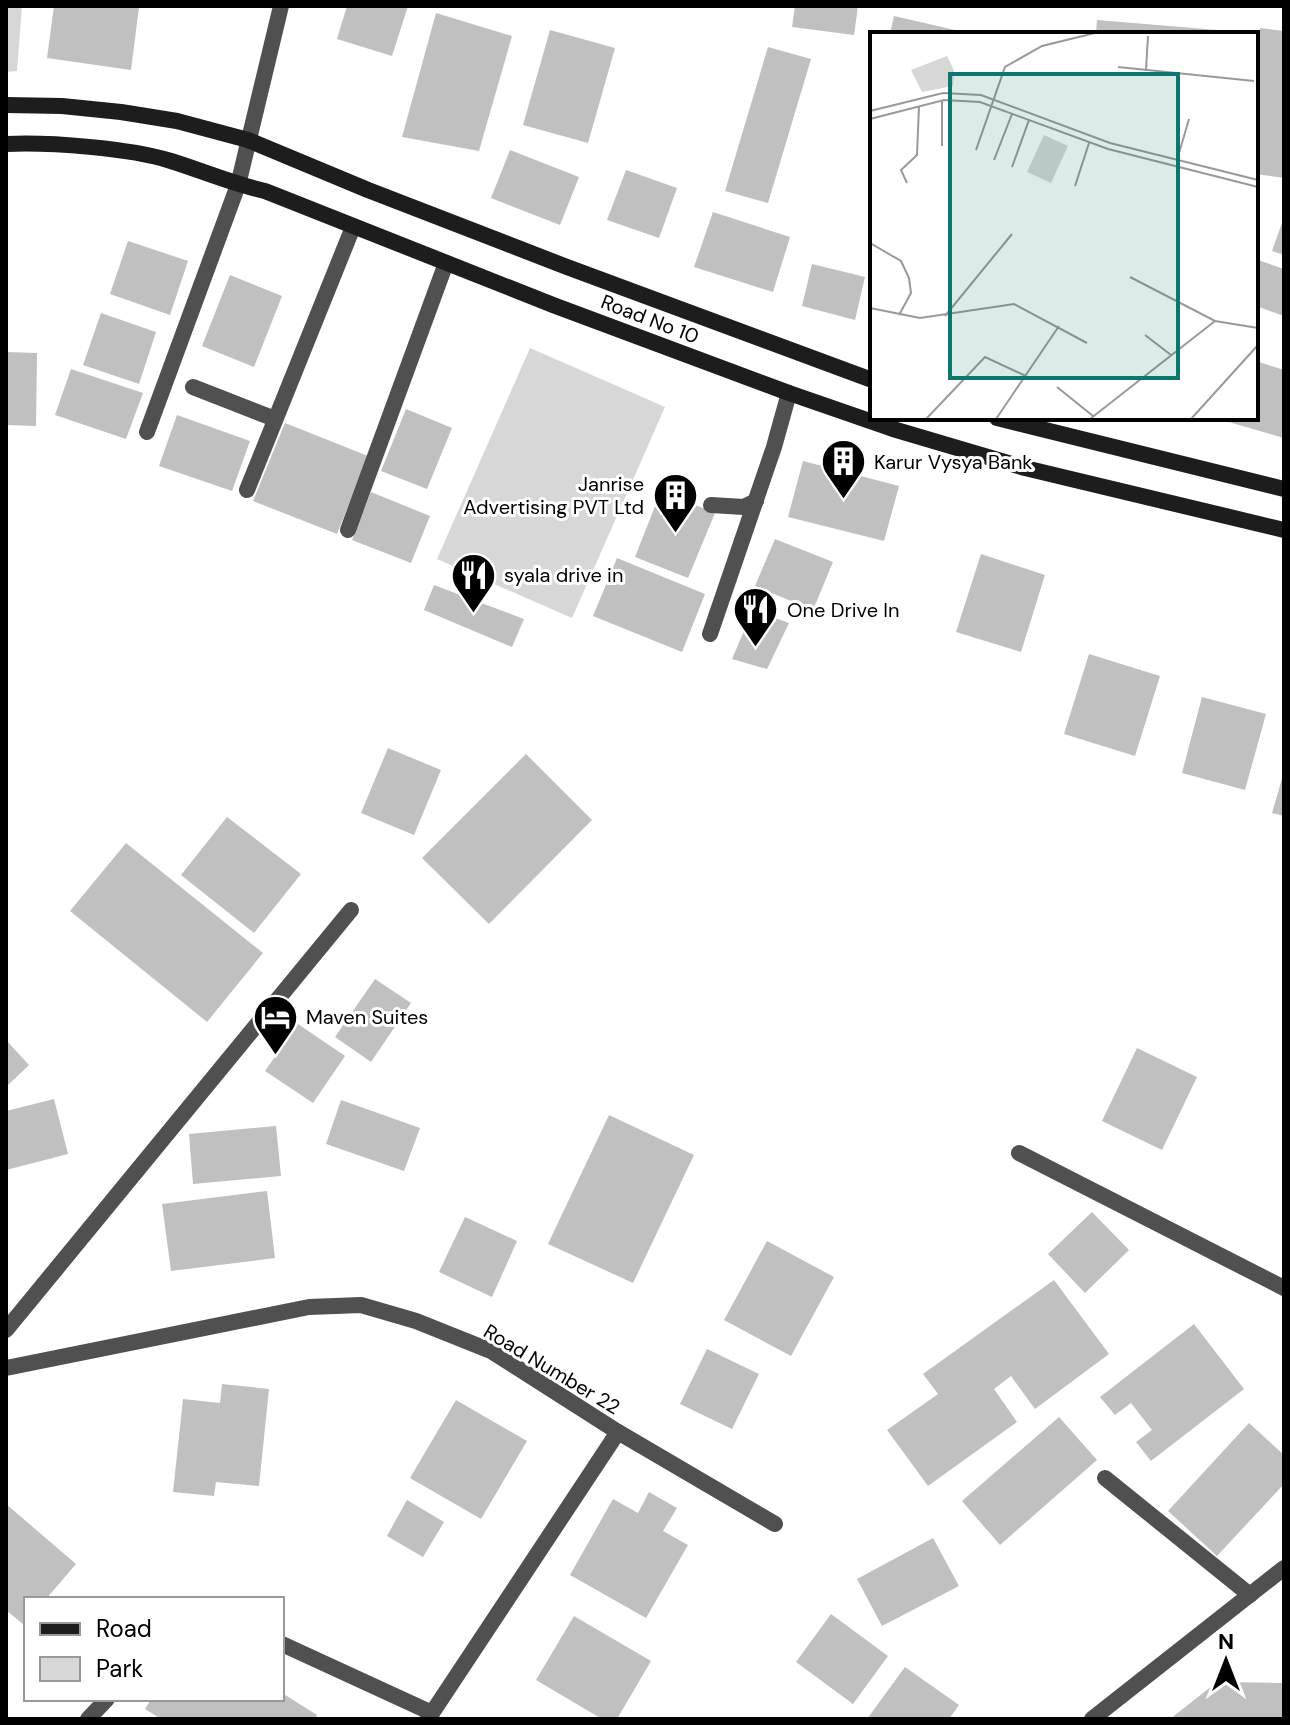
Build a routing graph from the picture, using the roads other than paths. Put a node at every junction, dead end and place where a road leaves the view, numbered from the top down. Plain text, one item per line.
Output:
1 (281, 6) edge
2 (6, 105) edge
3 (248, 140) junction
4 (6, 144) edge
5 (238, 185) junction
6 (353, 227) junction
7 (446, 263) junction
8 (870, 379) edge
9 (193, 387) dead end
10 (789, 393) junction
11 (275, 419) junction
12 (1005, 420) edge
13 (147, 432) dead end
14 (1284, 489) edge
15 (247, 490) dead end
16 (756, 501) junction
17 (711, 505) dead end
18 (348, 530) dead end
19 (1284, 530) edge
20 (710, 634) dead end
21 (351, 910) dead end
22 (1019, 1153) dead end
23 (1284, 1288) edge
24 (6, 1330) edge
25 (6, 1368) edge
26 (618, 1432) junction
27 (1105, 1478) dead end
28 (775, 1524) dead end
29 (1284, 1568) edge
30 (1250, 1595) junction
31 (284, 1645) edge
32 (105, 1701) edge
33 (430, 1716) edge
34 (88, 1719) edge
35 (1092, 1719) edge

1 - 3 street
2 - 3 main road, Road No 10
3 - 5 street
3 - 8 main road, Road No 10
4 - 5 main road, Road No 10
5 - 6 main road, Road No 10
5 - 13 street
6 - 7 main road, Road No 10
6 - 11 street
7 - 10 main road, Road No 10
7 - 18 street
9 - 11 street
10 - 16 street
10 - 19 main road, Road No 10
11 - 15 street
12 - 14 main road
16 - 17 street
16 - 20 street
21 - 24 street
22 - 23 street
25 - 26 street, Road Number 22
26 - 28 street, Road Number 22
26 - 33 street
27 - 30 street
29 - 30 street
30 - 35 street
31 - 33 street
32 - 34 street

